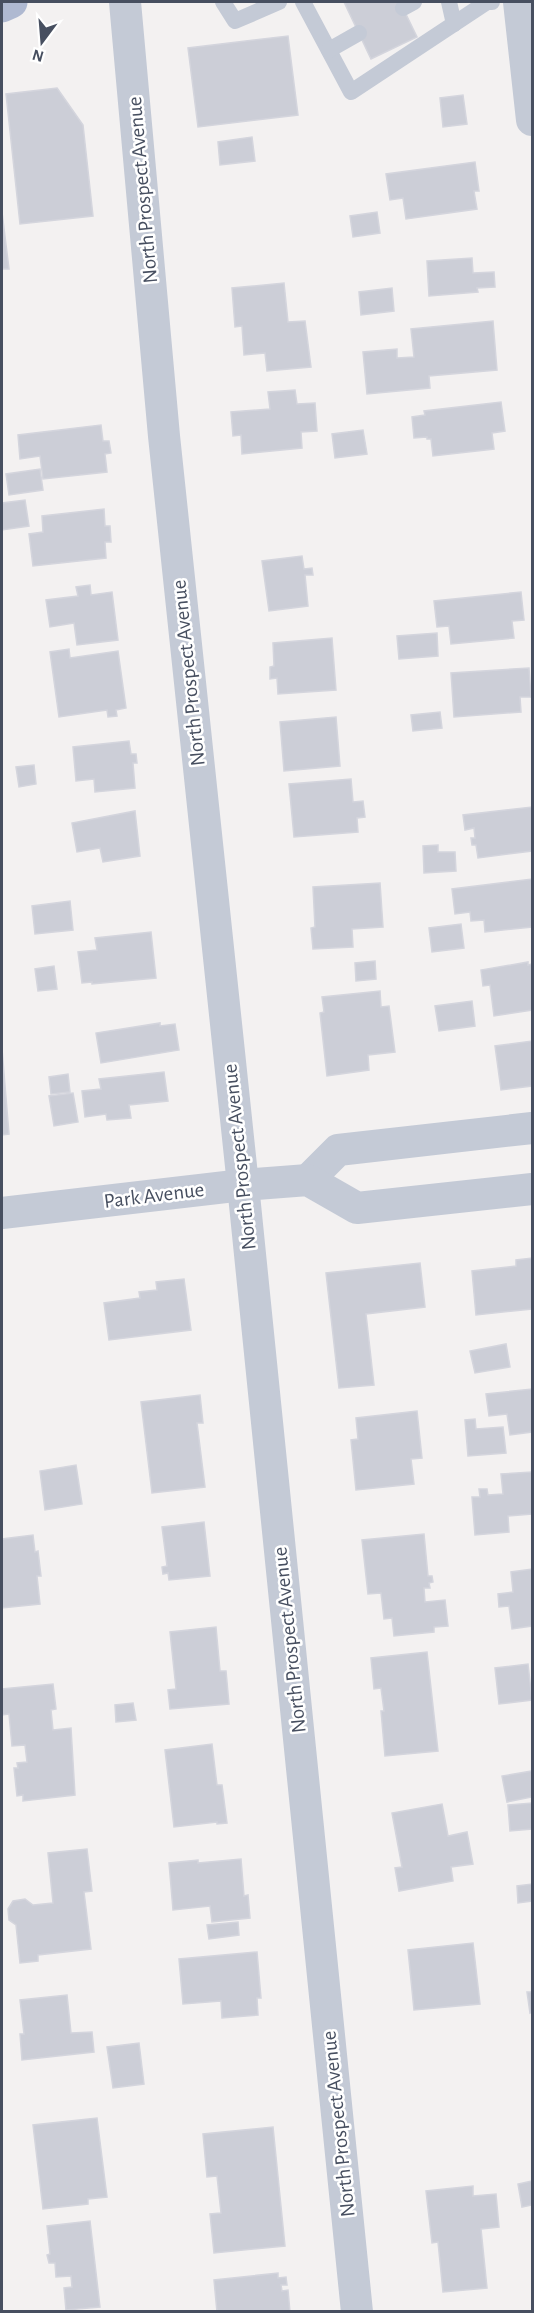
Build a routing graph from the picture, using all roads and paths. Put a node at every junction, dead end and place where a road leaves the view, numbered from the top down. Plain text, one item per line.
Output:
1 (12, 2) edge
2 (125, 2) edge
3 (223, 2) edge
4 (279, 2) edge
5 (303, 2) edge
6 (450, 2) edge
7 (492, 2) edge
8 (519, 2) edge
9 (2, 6) edge
10 (454, 24) junction
11 (359, 33) dead end
12 (329, 50) junction
13 (532, 120) edge
14 (532, 1128) edge
15 (308, 1180) junction
16 (243, 1185) junction
17 (532, 1189) edge
18 (2, 1213) edge
19 (357, 2312) edge

1 - 9 main road
2 - 16 street, North Prospect Avenue
3 - 4 lane
5 - 12 lane
6 - 10 lane
7 - 10 lane
8 - 13 street
10 - 12 lane
11 - 12 lane
14 - 15 street
15 - 16 street, Park Avenue
15 - 17 street
16 - 18 street, Park Avenue
16 - 19 street, North Prospect Avenue

